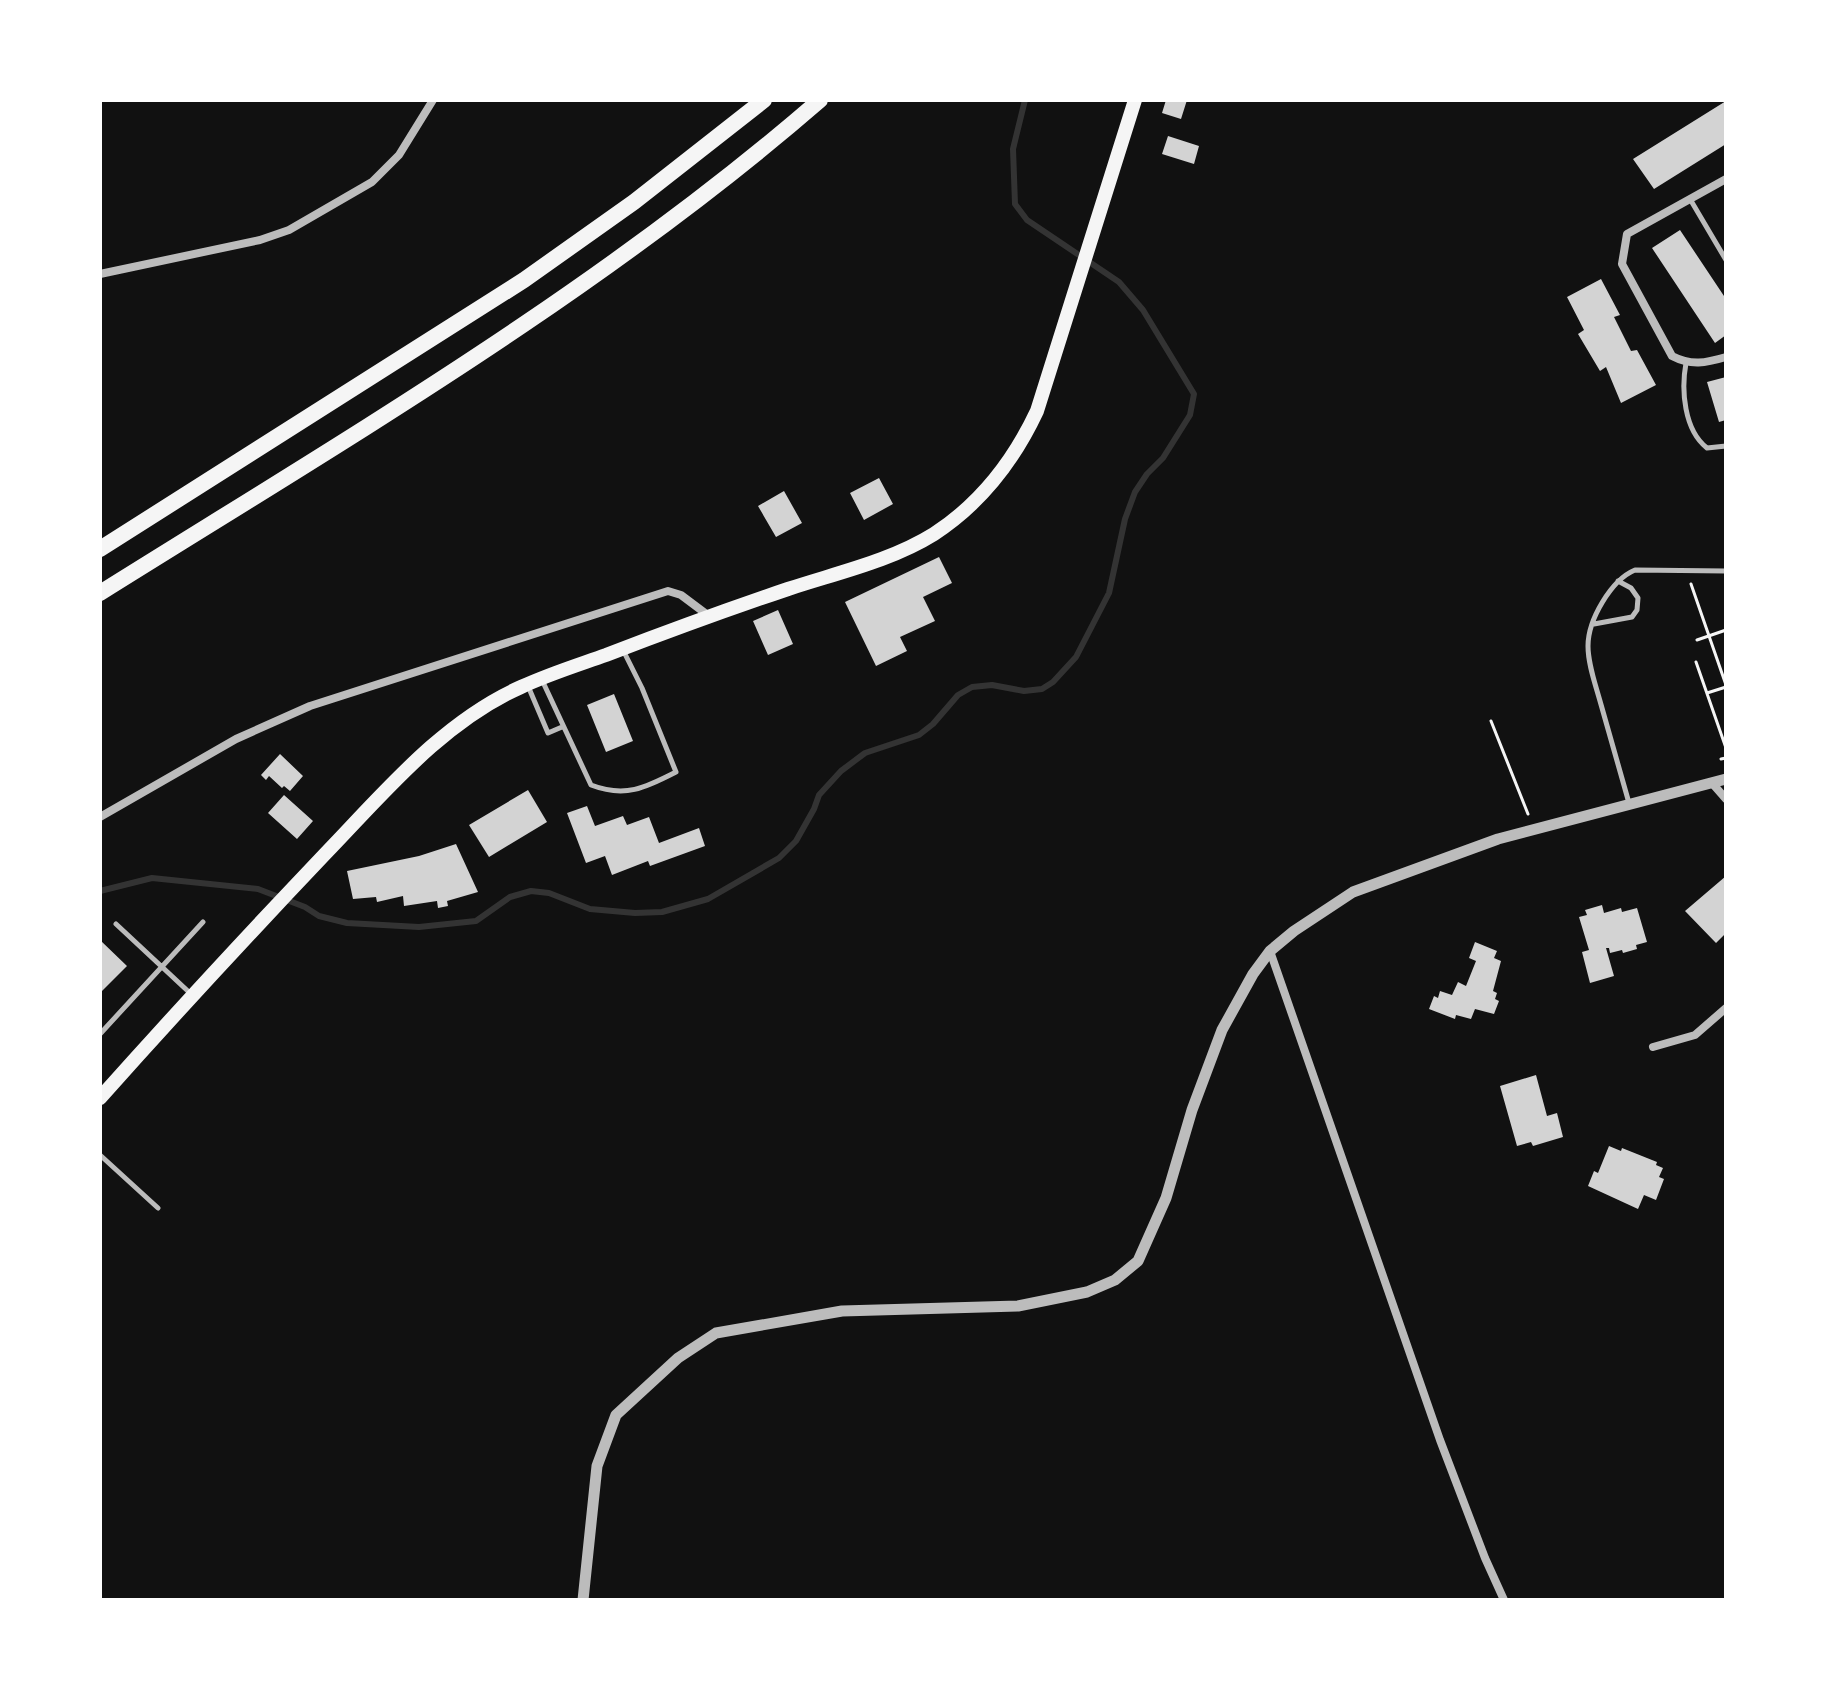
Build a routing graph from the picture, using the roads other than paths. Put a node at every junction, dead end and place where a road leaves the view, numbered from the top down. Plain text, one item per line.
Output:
1 (433, 100) edge
2 (764, 100) edge
3 (820, 100) edge
4 (1135, 100) edge
5 (1726, 179) edge
6 (1690, 199) junction
7 (1726, 260) edge
8 (100, 274) edge
9 (1726, 357) edge
10 (1686, 363) junction
11 (1726, 446) edge
12 (100, 549) edge
13 (1726, 571) edge
14 (1618, 581) junction
15 (100, 593) edge
16 (709, 616) junction
17 (1593, 624) junction
18 (622, 648) junction
19 (542, 679) junction
20 (527, 684) junction
21 (562, 727) junction
22 (1726, 779) edge
23 (1712, 783) junction
24 (1726, 799) edge
25 (1629, 804) junction
26 (100, 817) edge
27 (203, 922) dead end
28 (116, 924) dead end
29 (1270, 951) junction
30 (161, 966) junction
31 (192, 995) junction
32 (1726, 1008) edge
33 (100, 1034) edge
34 (1653, 1047) dead end
35 (100, 1098) edge
36 (100, 1155) edge
37 (158, 1208) dead end
38 (583, 1600) edge
39 (1504, 1600) edge

1 - 8 street
2 - 12 highway
3 - 15 highway
4 - 16 main road
5 - 6 street
6 - 7 lane
6 - 10 street
9 - 10 street
10 - 11 lane
13 - 14 lane
14 - 17 lane
14 - 17 lane
16 - 18 main road
16 - 26 street
17 - 25 lane
18 - 19 main road
18 - 21 lane
19 - 20 main road
19 - 21 lane
20 - 21 lane
20 - 31 main road
22 - 23 street
23 - 24 street
23 - 25 street
25 - 29 street
27 - 30 lane
28 - 30 lane
29 - 38 street
29 - 39 street
30 - 31 lane
30 - 33 lane
31 - 35 main road
32 - 34 street
36 - 37 lane

